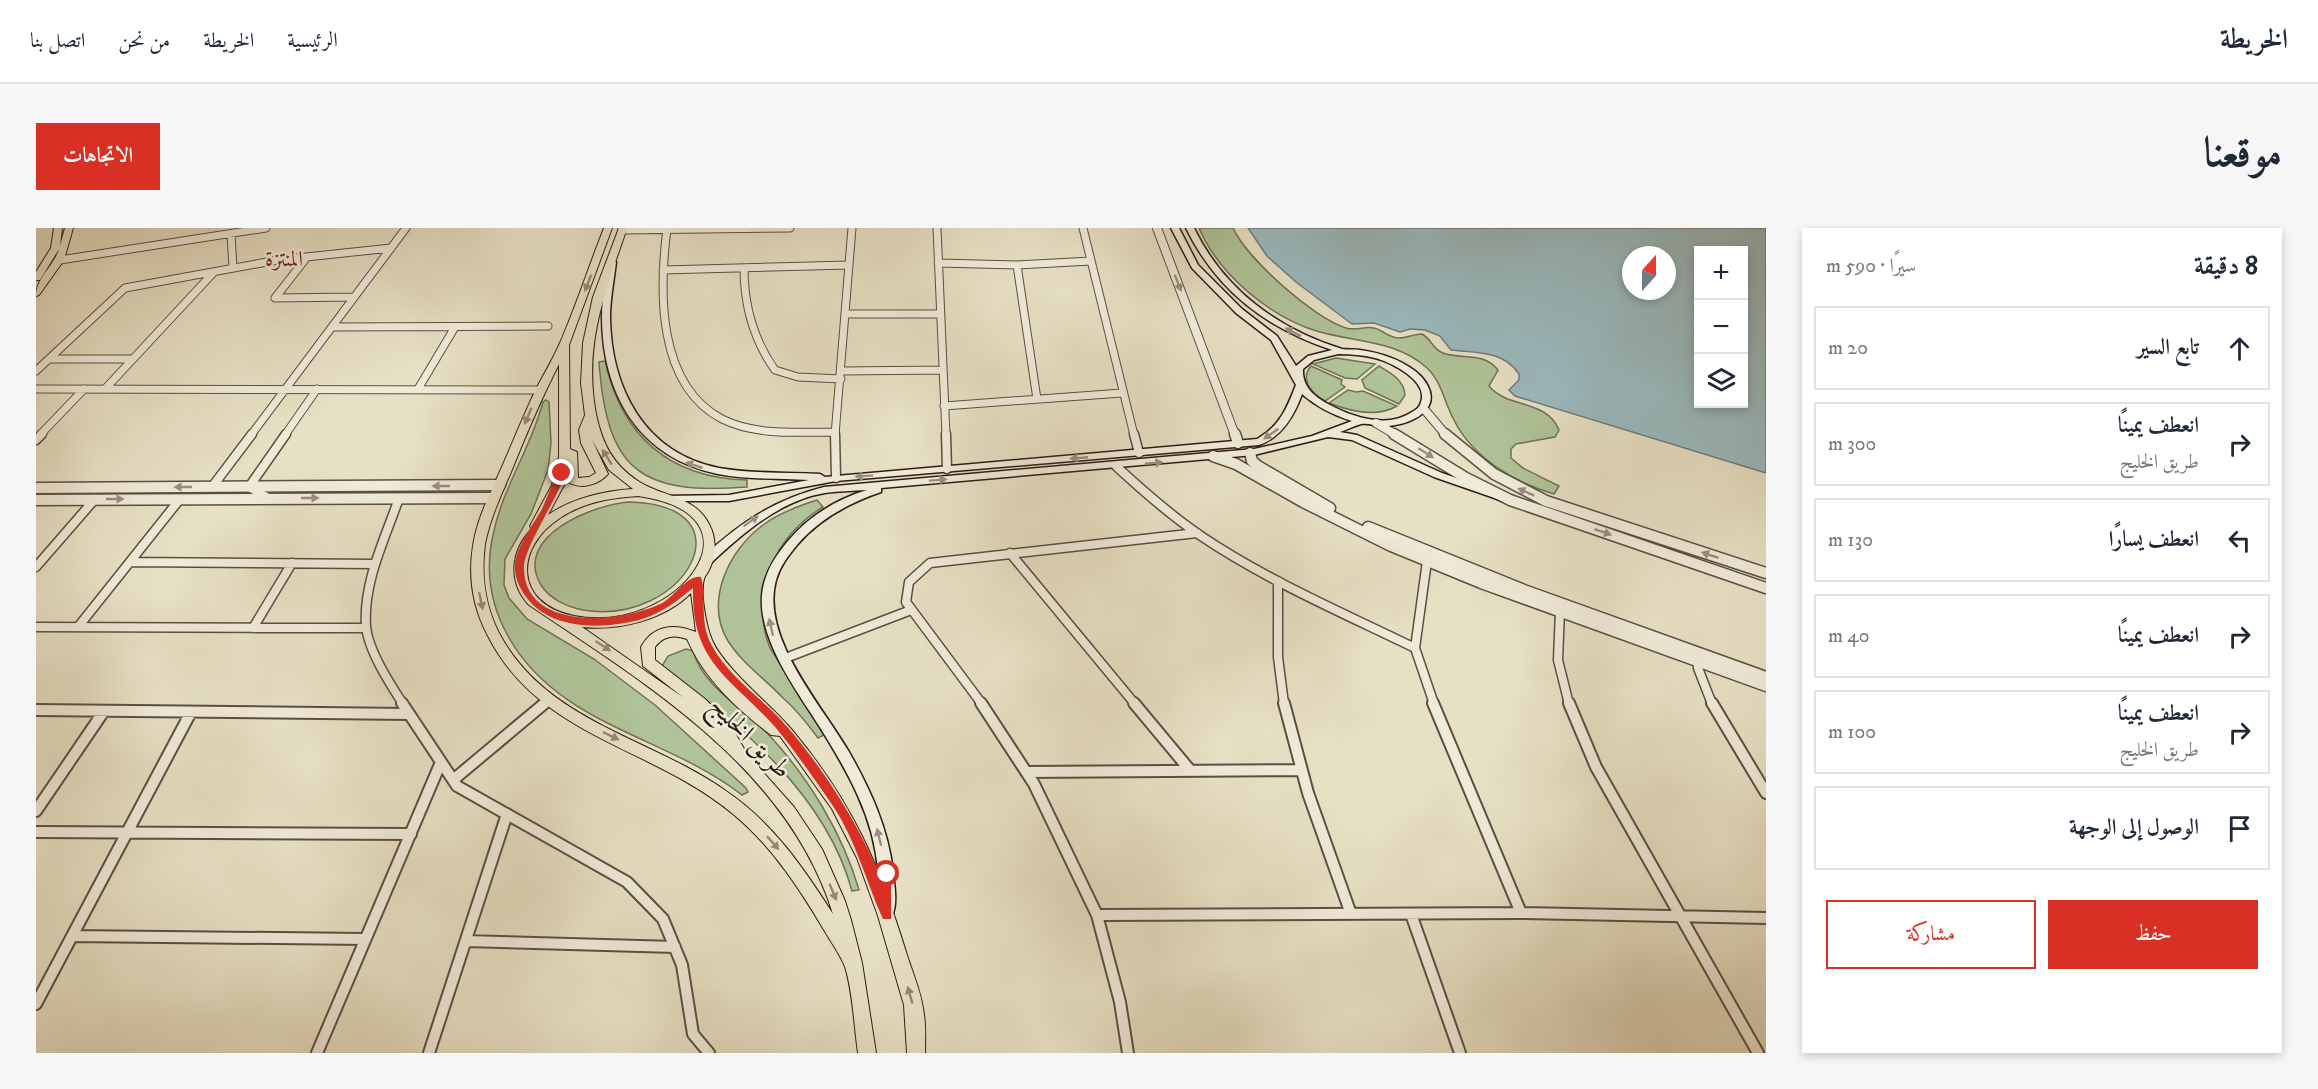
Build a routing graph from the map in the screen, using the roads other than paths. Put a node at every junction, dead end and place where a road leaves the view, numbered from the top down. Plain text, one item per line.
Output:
1 (58, 228) edge
2 (69, 228) edge
3 (267, 228) edge
4 (406, 228) edge
5 (608, 228) edge
6 (714, 228) edge
7 (790, 228) edge
8 (852, 228) edge
9 (937, 228) edge
10 (1083, 228) edge
11 (1157, 228) edge
12 (1175, 228) edge
13 (1190, 228) edge
14 (622, 229) edge
15 (666, 229) edge
16 (231, 234) junction
17 (391, 248) junction
18 (307, 257) junction
19 (60, 260) junction
20 (612, 261) junction
21 (1091, 261) junction
22 (938, 263) junction
23 (849, 265) junction
24 (1017, 265) junction
25 (233, 268) junction
26 (744, 268) junction
27 (663, 270) junction
28 (214, 271) junction
29 (36, 278) edge
30 (36, 293) edge
31 (354, 297) junction
32 (846, 314) junction
33 (940, 314) junction
34 (548, 326) dead end
35 (332, 327) junction
36 (455, 327) junction
37 (564, 345) junction
38 (1348, 351) junction
39 (49, 358) junction
40 (132, 359) junction
41 (943, 370) junction
42 (36, 371) edge
43 (841, 375) junction
44 (1299, 381) junction
45 (36, 389) edge
46 (84, 389) junction
47 (105, 389) junction
48 (285, 389) junction
49 (317, 389) junction
50 (418, 389) junction
51 (539, 390) junction
52 (1122, 393) junction
53 (1037, 399) junction
54 (944, 406) junction
55 (1424, 410) junction
56 (591, 414) junction
57 (565, 417) junction
58 (1361, 421) junction
59 (1376, 423) junction
60 (835, 432) junction
61 (1325, 434) junction
62 (36, 440) edge
63 (1238, 443) junction
64 (1139, 453) junction
65 (1250, 453) junction
66 (1213, 456) junction
67 (1116, 466) junction
68 (947, 469) junction
69 (836, 478) junction
70 (905, 483) junction
71 (212, 487) junction
72 (249, 487) junction
73 (36, 488) edge
74 (497, 492) junction
75 (652, 494) junction
76 (270, 498) junction
77 (399, 498) junction
78 (669, 498) junction
79 (180, 499) junction
80 (36, 500) edge
81 (94, 500) junction
82 (1510, 500) junction
83 (1175, 517) junction
84 (1197, 533) junction
85 (1165, 536) junction
86 (527, 543) junction
87 (1010, 553) junction
88 (707, 560) junction
89 (1427, 561) junction
90 (130, 562) junction
91 (292, 563) junction
92 (374, 564) junction
93 (36, 567) edge
94 (1766, 573) edge
95 (698, 579) junction
96 (1278, 581) junction
97 (1766, 588) edge
98 (911, 610) junction
99 (1560, 611) junction
100 (554, 615) junction
101 (36, 627) edge
102 (78, 627) junction
103 (253, 628) junction
104 (366, 628) junction
105 (1415, 648) junction
106 (1697, 657) junction
107 (783, 659) junction
108 (1766, 677) edge
109 (1766, 686) edge
110 (547, 700) junction
111 (36, 710) edge
112 (104, 711) junction
113 (191, 712) junction
114 (409, 714) junction
115 (795, 745) junction
116 (742, 760) junction
117 (441, 762) junction
118 (1189, 769) junction
119 (1302, 770) junction
120 (1026, 772) junction
121 (453, 780) junction
122 (1766, 793) edge
123 (36, 811) edge
124 (507, 814) junction
125 (36, 832) edge
126 (126, 832) junction
127 (411, 834) junction
128 (1521, 913) junction
129 (1351, 914) junction
130 (1411, 914) junction
131 (887, 915) junction
132 (1097, 915) junction
133 (1682, 917) junction
134 (1766, 918) edge
135 (72, 936) junction
136 (365, 939) junction
137 (466, 940) junction
138 (675, 946) junction
139 (853, 963) junction
140 (36, 1004) edge
141 (317, 1053) edge
142 (429, 1053) edge
143 (709, 1053) edge
144 (866, 1053) edge
145 (916, 1053) edge
146 (1128, 1053) edge
147 (1460, 1053) edge
148 (1758, 1053) edge

1 - 29 main road
2 - 19 main road
3 - 16 street
4 - 17 street
5 -> 37 main road
6 - 7 street
6 - 15 street
8 - 23 street
9 - 22 street
10 - 21 street
11 -> 63 street
12 - 44 main road
38 -> 13 main road
14 - 15 street
14 - 20 main road
15 - 27 street
16 - 19 street
16 - 25 street
17 - 18 street
17 - 31 street
18 - 25 street
18 - 31 street
19 - 30 main road
20 - 56 main road
69 -> 20 main road
21 - 24 street
21 - 52 street
22 - 24 street
22 - 33 street
23 - 26 street
23 - 32 street
24 - 53 street
25 - 28 street
26 - 27 street
26 - 43 street
27 - 60 street
28 - 39 street
28 - 40 street
31 - 35 street
32 - 33 street
32 - 43 street
33 - 41 street
34 - 36 street
35 - 36 street
35 - 48 street
36 - 50 street
37 - 51 main road
37 - 57 main road
38 - 44 main road
38 - 55 main road
39 - 40 street
39 - 42 street
40 - 47 street
41 - 43 street
41 - 54 street
43 - 60 street
44 - 58 main road
44 -> 63 main road
45 - 46 street
46 - 47 street
46 - 62 street
47 - 48 street
48 - 49 street
48 - 71 street
49 - 50 street
49 - 72 street
50 - 51 street
51 -> 74 main road
52 - 53 street
52 - 64 street
53 - 54 street
54 - 68 street
55 - 59 main road
94 -> 55 street
56 - 57 main road
75 -> 56 main road
57 - 86 main road
58 - 59 main road
58 - 61 main road
59 -> 82 street
60 - 69 street
61 - 65 main road
61 - 82 main road
63 - 64 main road
64 -> 68 main road
65 - 66 main road
65 - 106 street
67 -> 66 main road
66 - 89 street
70 -> 67 main road
67 - 83 street
68 -> 69 main road
69 - 78 main road
88 -> 70 main road
107 -> 70 main road
71 - 72 street
71 -> 73 street
74 -> 72 street
72 - 76 street
74 - 77 street
74 -> 110 main road
75 - 78 main road
75 - 86 main road
76 -> 77 street
76 - 79 street
77 - 92 street
78 - 88 main road
81 -> 79 street
79 - 90 street
80 - 81 street
81 - 93 street
82 -> 97 street
83 - 84 street
83 - 85 street
84 - 85 street
84 - 96 street
85 - 87 street
86 - 100 main road
87 - 98 street
87 - 118 street
88 - 95 main road
89 - 99 street
89 - 105 street
90 - 91 street
90 - 102 street
91 - 92 street
91 - 103 street
92 - 104 street
95 - 100 main road
95 - 115 main road, طريق الخليج
96 - 105 street
96 - 119 street
98 - 107 street
98 - 120 street
99 - 106 street
99 - 133 street
100 -> 116 main road, طريق الخليج
101 - 102 street
102 - 103 street
103 - 104 street
104 - 114 street
105 - 128 street
106 - 108 street
106 - 109 street
106 - 122 street
131 -> 107 main road
110 - 121 street
110 -> 139 main road
111 - 112 street
112 - 113 street
112 - 123 street
113 - 114 street
113 - 126 street
114 - 117 street
115 - 116 main road
115 - 131 main road, طريق الخليج
116 -> 139 main road, طريق الخليج
117 - 121 street
117 - 127 street
118 - 119 street
118 - 120 street
119 - 129 street
120 - 132 street
121 - 124 street
124 - 137 street
124 - 138 street
125 - 126 street
126 - 127 street
126 - 135 street
127 - 136 street
128 - 130 street
128 - 133 street
129 - 130 street
129 - 132 street
130 - 147 street
145 -> 131 main road, طريق الخليج
132 - 146 street
133 - 134 street
133 - 148 street
135 - 136 street
135 - 140 street
136 - 141 street
137 - 138 street
137 - 142 street
138 - 143 street
139 - 144 main road, طريق الخليج

